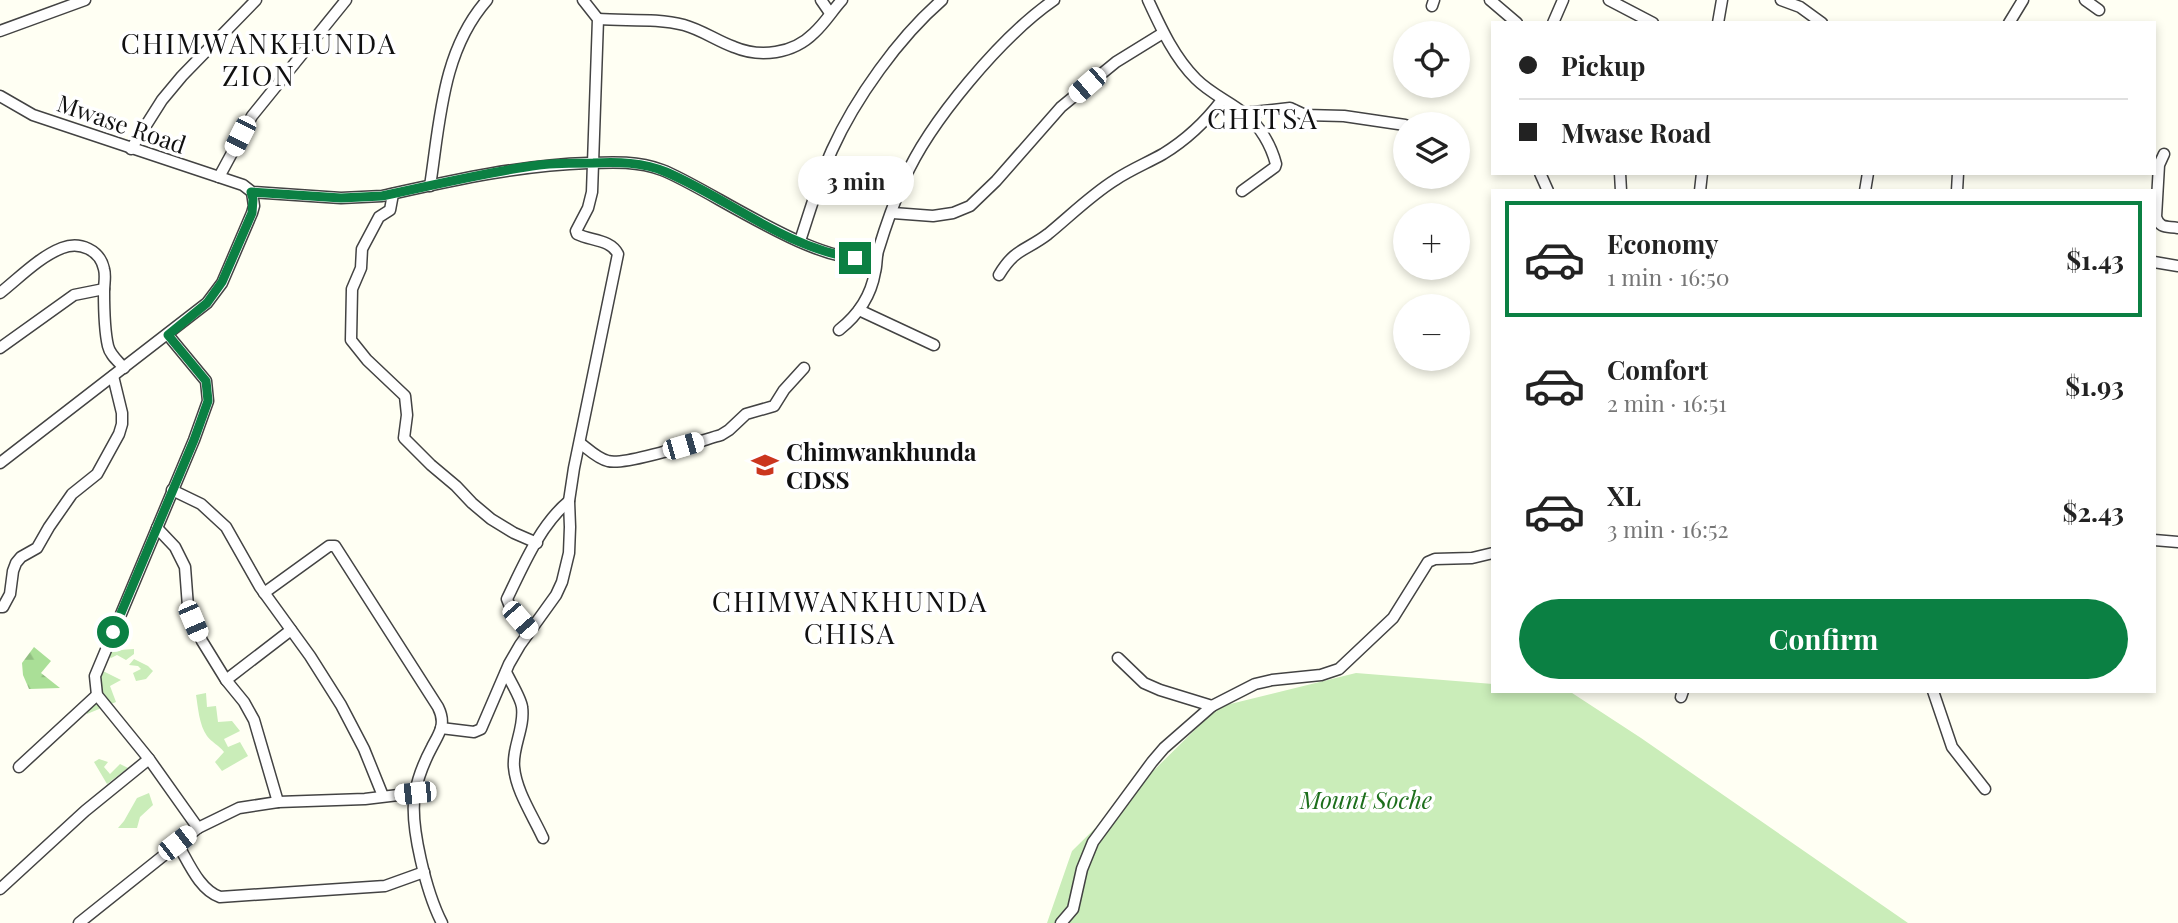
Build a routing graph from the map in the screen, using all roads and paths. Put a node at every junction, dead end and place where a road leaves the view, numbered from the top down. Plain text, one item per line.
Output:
1 (85, 0) edge
2 (256, 0) edge
3 (346, 0) edge
4 (487, 0) edge
5 (583, 0) edge
6 (821, 0) edge
7 (842, 0) edge
8 (942, 0) edge
9 (1054, 0) edge
10 (1148, 0) edge
11 (1490, 0) edge
12 (1563, 0) edge
13 (1609, 0) edge
14 (1722, 0) edge
15 (1781, 0) edge
16 (2023, 0) edge
17 (2085, 0) edge
18 (2099, 10) dead end
19 (830, 13) junction
20 (598, 19) junction
21 (1635, 19) edge
22 (1515, 21) edge
23 (1554, 21) edge
24 (1718, 21) edge
25 (1819, 21) edge
26 (2010, 21) edge
27 (0, 32) edge
28 (1163, 33) junction
29 (0, 96) edge
30 (1222, 100) junction
31 (1244, 113) junction
32 (1393, 123) edge
33 (131, 149) junction
34 (2164, 153) dead end
35 (593, 163) junction
36 (219, 177) junction
37 (430, 186) junction
38 (1242, 191) dead end
39 (251, 192) junction
40 (393, 194) junction
41 (893, 213) junction
42 (2178, 228) edge
43 (800, 241) junction
44 (877, 254) junction
45 (2156, 262) edge
46 (2178, 265) edge
47 (999, 275) dead end
48 (104, 289) junction
49 (0, 293) edge
50 (859, 310) junction
51 (839, 330) dead end
52 (168, 335) junction
53 (934, 345) dead end
54 (0, 348) edge
55 (124, 368) junction
56 (804, 368) dead end
57 (113, 376) junction
58 (580, 443) junction
59 (0, 463) edge
60 (173, 490) junction
61 (569, 501) junction
62 (156, 528) junction
63 (2156, 540) edge
64 (2178, 542) edge
65 (537, 543) junction
66 (1491, 553) edge
67 (264, 593) junction
68 (0, 607) edge
69 (291, 630) junction
70 (530, 631) junction
71 (1118, 659) dead end
72 (506, 672) junction
73 (226, 680) junction
74 (1934, 693) edge
75 (97, 695) junction
76 (1212, 706) junction
77 (441, 728) junction
78 (149, 759) junction
79 (19, 766) dead end
80 (1985, 789) dead end
81 (415, 793) junction
82 (383, 796) junction
83 (278, 802) junction
84 (198, 828) junction
85 (543, 838) dead end
86 (177, 843) junction
87 (424, 872) junction
88 (0, 889) edge
89 (79, 923) edge
90 (442, 923) edge
91 (1061, 923) edge

1 - 27 street
2 - 33 street
3 - 36 street
4 - 37 street
5 - 20 street
6 - 19 street
7 - 19 street
8 - 43 street
9 - 41 street
10 - 28 street
11 - 22 street
12 - 23 street
13 - 21 street
14 - 24 street
15 - 25 street
16 - 26 street
17 - 18 street
19 - 20 street
20 - 35 street
28 - 30 street
28 - 41 street
29 - 33 street, Mwase Road
30 - 31 street
30 - 47 street
31 - 32 street
31 - 38 street
33 - 36 street, Mwase Road
34 - 42 street
35 - 37 street, Mwase Road
35 - 43 street, Mwase Road
35 - 58 street
36 - 39 street, Mwase Road
37 - 40 street, Mwase Road
39 - 40 street, Mwase Road
39 - 52 street
40 - 65 street
41 - 44 street
43 - 44 street, Mwase Road
44 - 50 street
45 - 46 street
48 - 49 street
48 - 54 street
48 - 55 street
50 - 51 street
50 - 53 street
52 - 55 street
52 - 60 street
55 - 57 street
56 - 58 street
57 - 59 street
57 - 68 street
58 - 61 street
60 - 62 street
60 - 67 street
61 - 65 street
61 - 70 street
62 - 73 street
62 - 75 street
63 - 64 street
65 - 70 street
66 - 76 street
67 - 69 street
67 - 77 street
69 - 73 street
69 - 82 street
70 - 72 street
71 - 76 street
72 - 77 street
72 - 85 street
73 - 83 street
74 - 80 street
75 - 78 street
75 - 79 street
76 - 91 street
77 - 81 street
78 - 84 street
78 - 88 street
81 - 82 street
81 - 87 street
82 - 83 street
83 - 84 street
84 - 86 street
86 - 87 street
86 - 89 street
87 - 90 street

